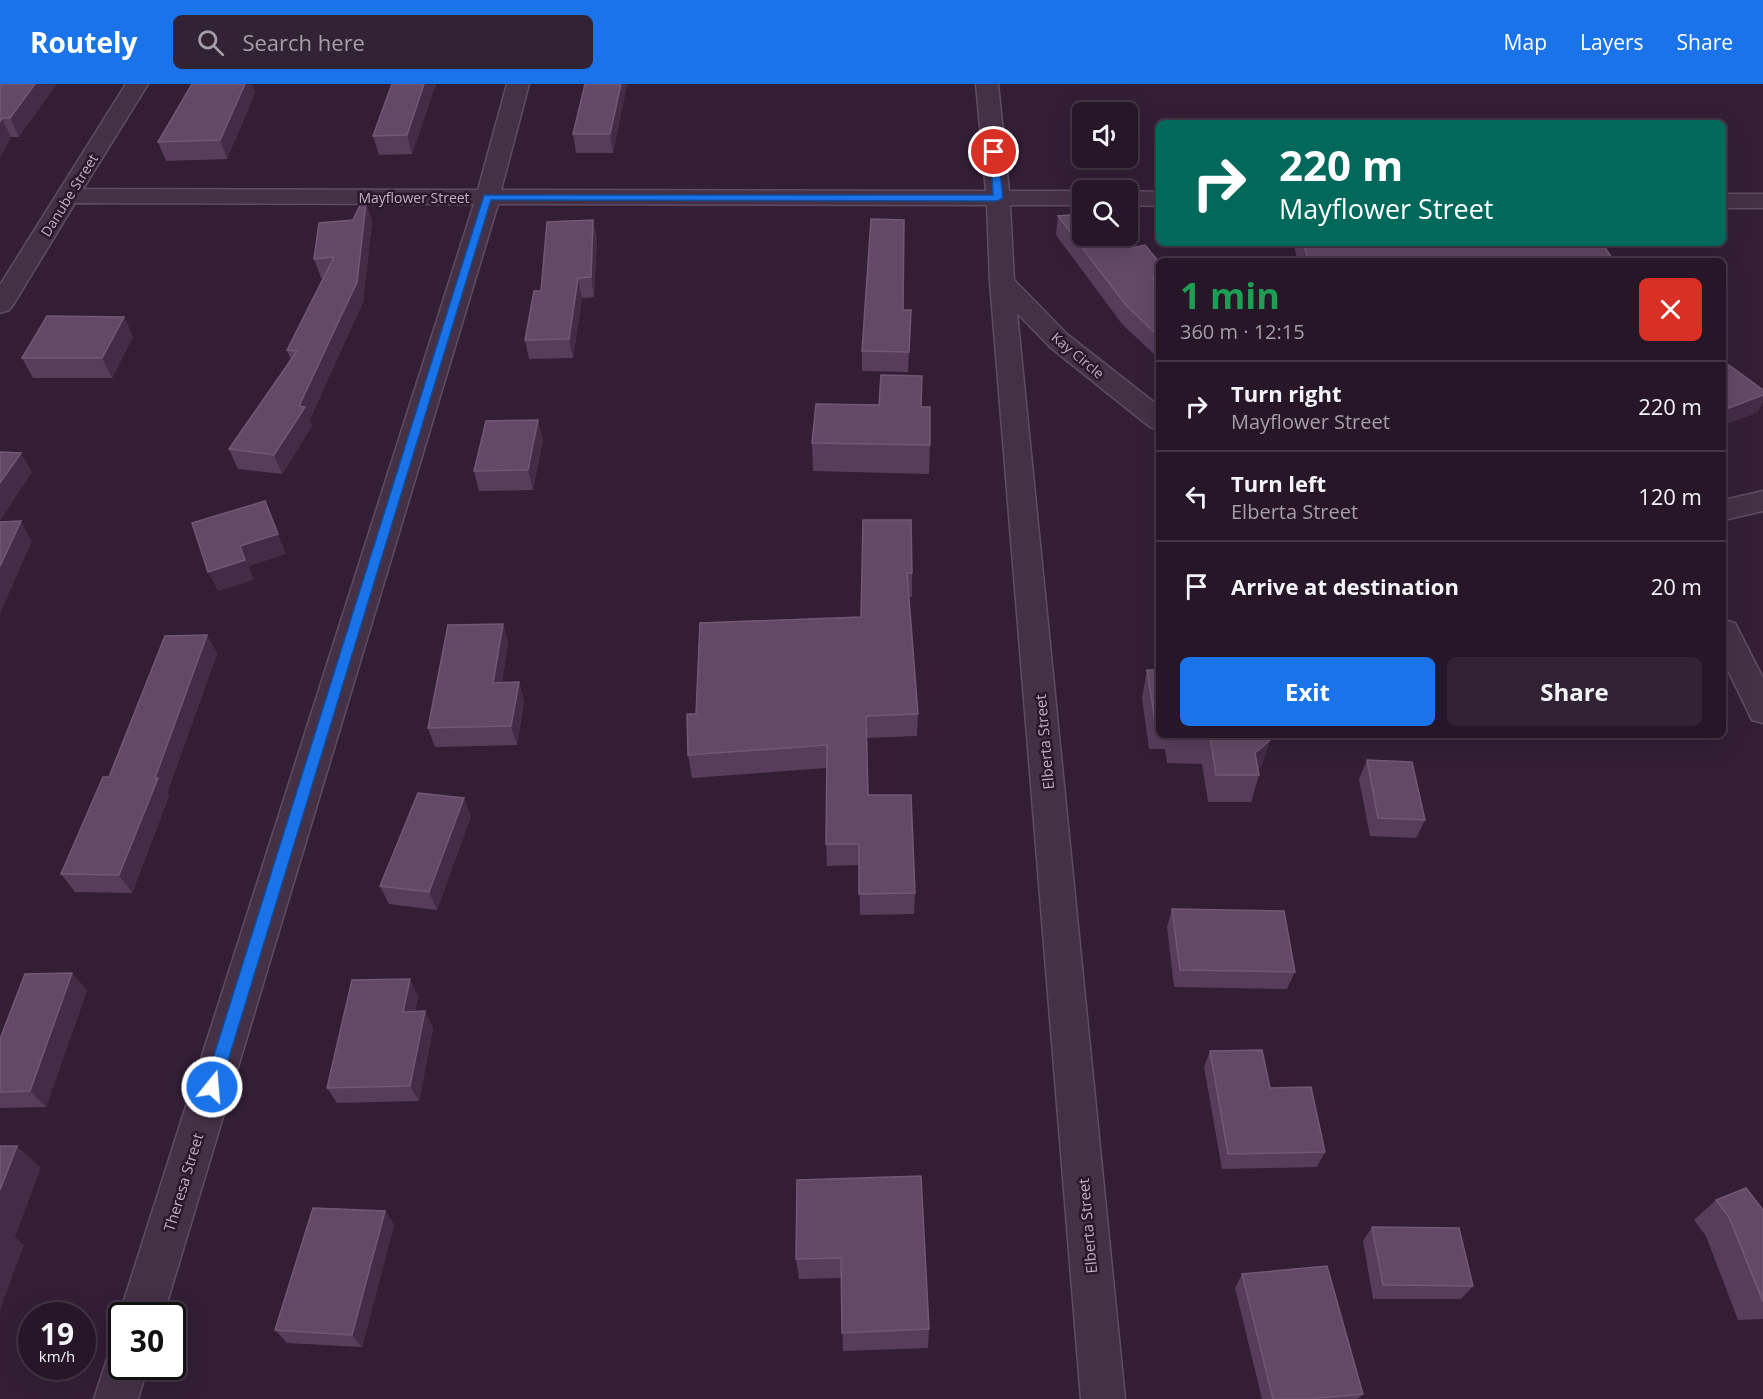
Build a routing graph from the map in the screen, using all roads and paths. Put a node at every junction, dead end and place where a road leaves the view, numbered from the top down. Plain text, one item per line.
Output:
1 (137, 84) edge
2 (518, 84) edge
3 (987, 84) edge
4 (69, 196) junction
5 (488, 197) junction
6 (998, 198) junction
7 (1072, 198) edge
8 (1138, 198) edge
9 (1156, 199) edge
10 (1726, 201) edge
11 (1763, 201) edge
12 (1002, 282) junction
13 (0, 305) edge
14 (1156, 418) edge
15 (1763, 501) edge
16 (1726, 510) edge
17 (1726, 635) edge
18 (1763, 711) edge
19 (145, 1302) edge
20 (122, 1380) edge
21 (116, 1399) edge
22 (1103, 1399) edge

1 - 4 street, Danube Street
2 - 5 street, Theresa Street
3 - 6 street, Elberta Street
4 - 5 street, Mayflower Street
4 - 13 street, Danube Street
5 - 6 street, Mayflower Street
5 - 19 street, Theresa Street
6 - 7 street, Mayflower Street
6 - 12 street, Elberta Street
8 - 9 street
10 - 11 street
12 - 14 street, Kay Circle
12 - 22 street, Elberta Street
15 - 16 street
17 - 18 street
20 - 21 street

